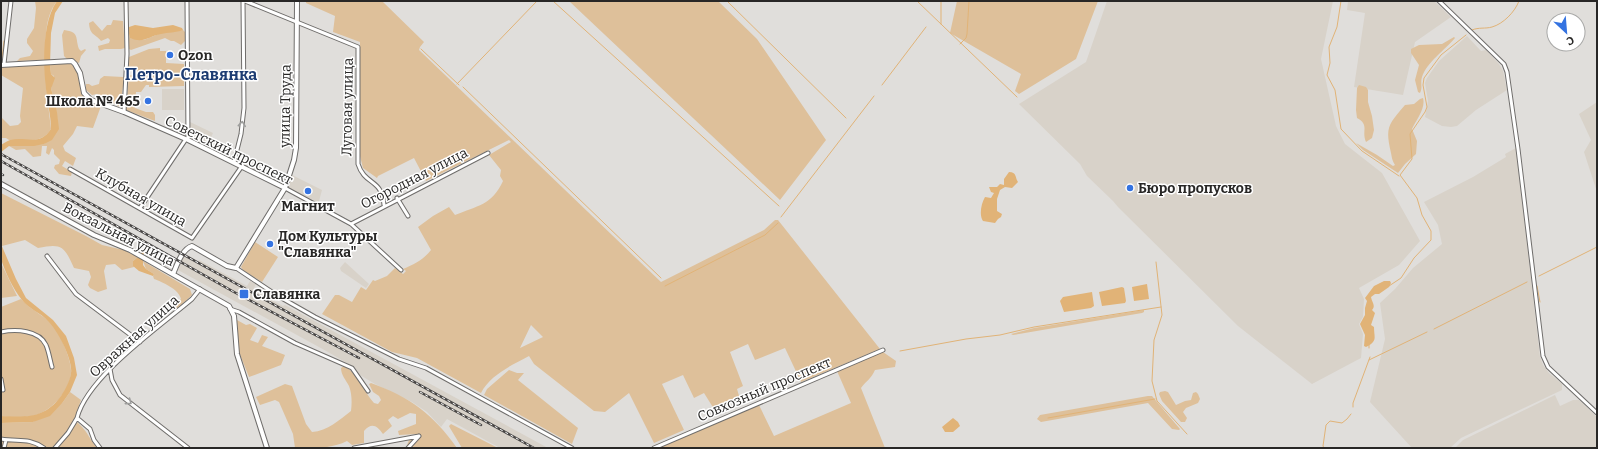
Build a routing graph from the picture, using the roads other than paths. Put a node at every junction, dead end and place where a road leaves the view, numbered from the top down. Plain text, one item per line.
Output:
1 (12, 1) edge
2 (126, 1) edge
3 (187, 1) edge
4 (244, 1) edge
5 (297, 1) edge
6 (1439, 1) edge
7 (297, 22) junction
8 (3, 64) edge
9 (124, 112) junction
10 (187, 139) junction
11 (488, 153) dead end
12 (234, 162) junction
13 (242, 166) junction
14 (70, 169) dead end
15 (1, 184) edge
16 (285, 188) junction
17 (397, 198) junction
18 (384, 205) junction
19 (140, 208) junction
20 (408, 216) dead end
21 (350, 224) junction
22 (192, 238) junction
23 (192, 246) junction
24 (47, 256) dead end
25 (236, 268) junction
26 (401, 270) dead end
27 (173, 274) junction
28 (200, 289) junction
29 (230, 308) junction
30 (1, 332) edge
31 (140, 342) junction
32 (883, 350) dead end
33 (52, 367) dead end
34 (110, 369) junction
35 (1, 379) edge
36 (3, 390) dead end
37 (368, 391) dead end
38 (1597, 413) edge
39 (77, 418) junction
40 (1, 439) edge
41 (6, 440) junction
42 (4, 448) edge
43 (44, 448) edge
44 (55, 448) edge
45 (100, 448) edge
46 (188, 448) edge
47 (266, 448) edge
48 (354, 448) edge
49 (408, 448) edge
50 (572, 448) edge
51 (654, 448) edge

1 - 8 street
2 - 9 street
3 - 10 street
4 - 7 street
12 -> 4 street
5 - 7 street, улица Труда
6 - 38 street
7 - 16 street, улица Труда
7 - 18 street, Луговая улица
8 - 9 street, Советский проспект
9 - 10 street, Советский проспект
10 - 12 street, Советский проспект
10 - 19 street
11 - 17 street, Огородная улица
12 - 13 street, Советский проспект
13 - 16 street, Советский проспект
13 - 22 street
14 - 19 street, Клубная улица
15 - 27 street, Вокзальная улица
16 - 21 street, Советский проспект
16 - 25 street, улица Труда
17 - 18 street, Огородная улица
17 - 20 street
18 - 21 street, Огородная улица
19 - 22 street, Клубная улица
21 - 26 street, Советский проспект
22 - 23 street, Клубная улица
23 - 25 street, Клубная улица
23 - 27 street
24 - 31 street
25 - 50 street, Клубная улица
27 - 28 street, Вокзальная улица
28 - 29 street, Вокзальная улица
28 - 31 street, Овражная улица
29 - 37 street
29 - 47 street
30 - 33 street
31 - 34 street, Овражная улица
32 - 51 street, Совхозный проспект
34 - 39 street, Овражная улица
34 -> 46 street
35 - 36 street
39 - 44 street
39 - 45 street
40 - 41 street
41 - 42 street
41 - 43 street
48 - 49 street

